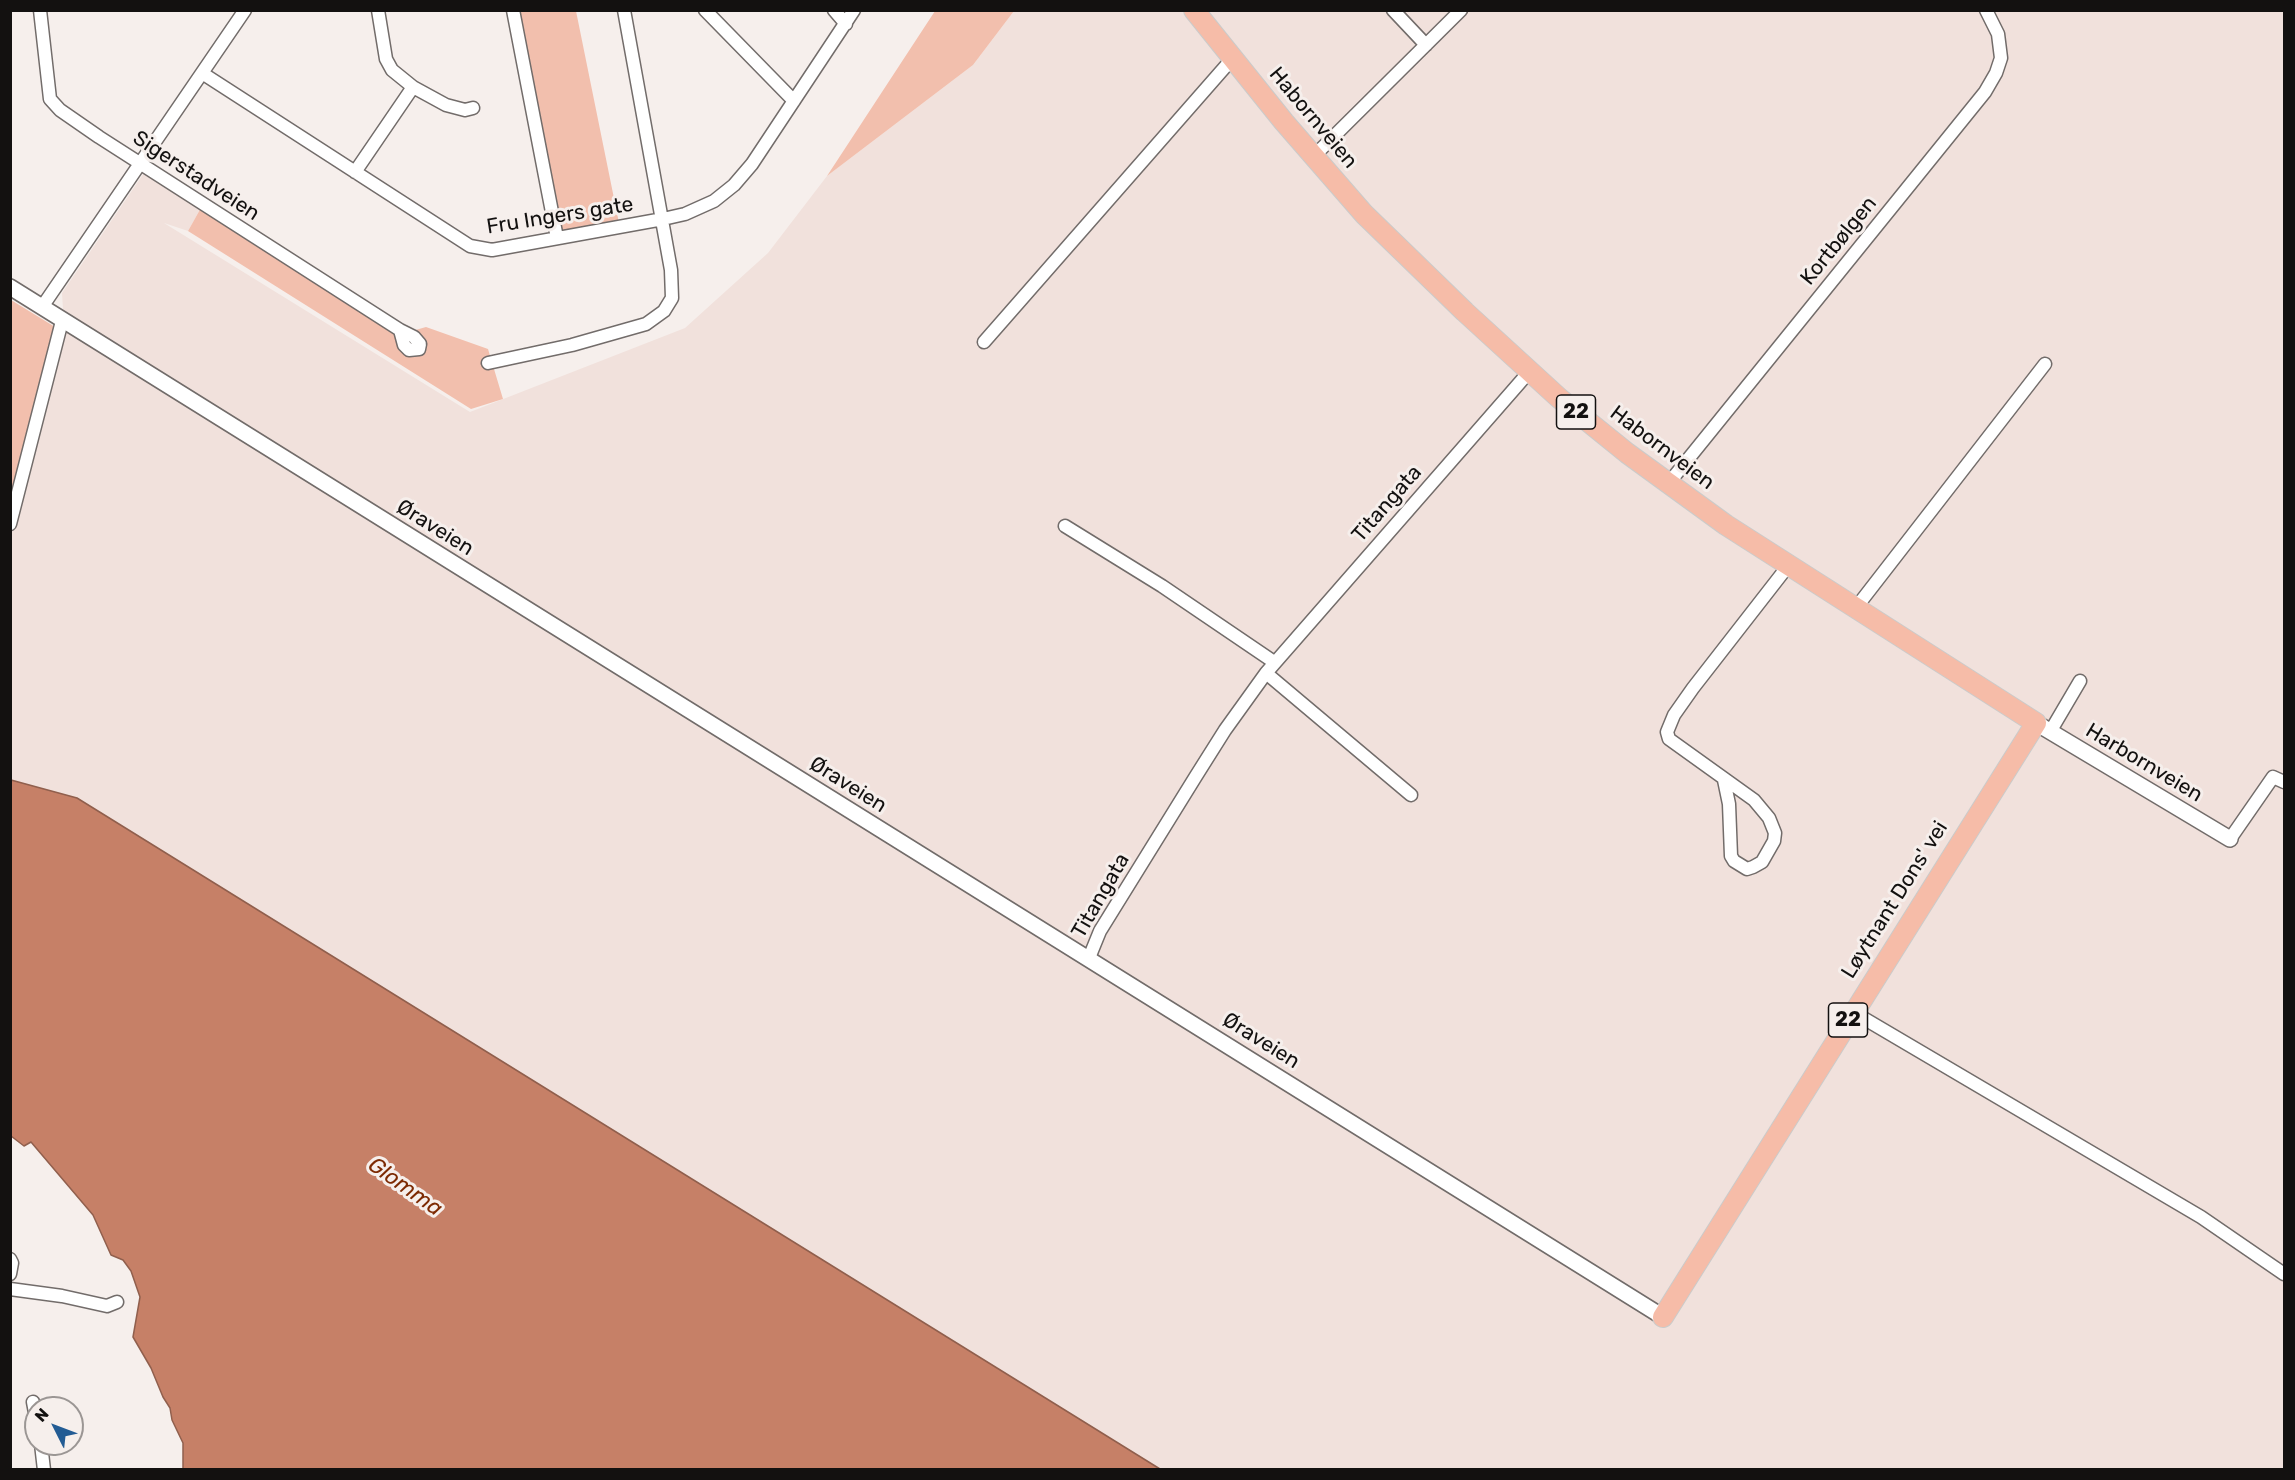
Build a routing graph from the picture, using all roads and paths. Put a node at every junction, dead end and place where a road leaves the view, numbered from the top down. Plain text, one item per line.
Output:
1 (40, 10) edge
2 (245, 10) edge
3 (378, 10) edge
4 (513, 10) edge
5 (624, 10) edge
6 (705, 10) edge
7 (834, 10) edge
8 (854, 10) edge
9 (1194, 10) edge
10 (1393, 10) edge
11 (1461, 10) edge
12 (1986, 10) edge
13 (846, 24) junction
14 (1426, 45) junction
15 (1232, 59) junction
16 (202, 73) junction
17 (413, 87) junction
18 (794, 101) junction
19 (473, 108) dead end
20 (1313, 157) junction
21 (141, 163) junction
22 (355, 172) junction
23 (663, 219) junction
24 (556, 238) junction
25 (10, 287) edge
26 (42, 307) junction
27 (62, 321) junction
28 (400, 330) dead end
29 (984, 342) dead end
30 (488, 363) dead end
31 (2045, 364) dead end
32 (1529, 372) junction
33 (1668, 484) junction
34 (10, 524) edge
35 (1065, 526) dead end
36 (1788, 566) junction
37 (1856, 609) junction
38 (1274, 662) junction
39 (1266, 673) junction
40 (2080, 681) dead end
41 (2043, 727) junction
42 (1724, 780) junction
43 (2284, 782) edge
44 (1411, 795) dead end
45 (2230, 839) joint
46 (1089, 958) junction
47 (1853, 1011) junction
48 (10, 1259) edge
49 (10, 1274) edge
50 (2284, 1274) edge
51 (10, 1289) edge
52 (117, 1302) dead end
53 (1662, 1317) joint

1 - 21 street, Sigerstadveien
2 - 16 street
3 - 17 street
4 - 24 street
5 - 23 street
6 - 18 street
7 - 13 street
8 - 13 street, Fru Ingers gate
9 - 15 highway, Habornveien / 22
10 - 14 street
11 - 14 street
12 - 33 street, Kortbølgen
13 - 18 street, Fru Ingers gate
14 - 20 street
15 - 20 highway, Habornveien / 22
15 - 29 street
16 - 21 street
16 - 22 street, Fru Ingers gate
17 - 19 street
17 - 22 street
18 - 23 street, Fru Ingers gate
20 - 32 highway, Habornveien / 22
21 - 26 street
21 - 28 street, Sigerstadveien
22 - 24 street, Fru Ingers gate
23 - 24 street, Fru Ingers gate
23 - 30 street
25 - 26 street, Øraveien
26 - 27 street, Øraveien
27 - 34 street
27 - 46 street, Øraveien
31 - 37 street
32 - 33 highway, Habornveien / 22
32 - 38 street, Titangata
33 - 36 highway, Habornveien / 22
35 - 38 street
36 - 37 highway, Habornveien / 22
36 - 42 street
37 - 41 highway, Habornveien / 22
38 - 39 street, Titangata
39 - 44 street
39 - 46 street, Titangata
40 - 41 street
41 - 45 street, Harbornveien
41 - 47 highway, Løytnant Dons' vei / 22
42 - 42 street
43 - 45 street
46 - 53 street, Øraveien
47 - 50 street
47 - 53 highway, Løytnant Dons' vei / 22
48 - 49 street
51 - 52 street

